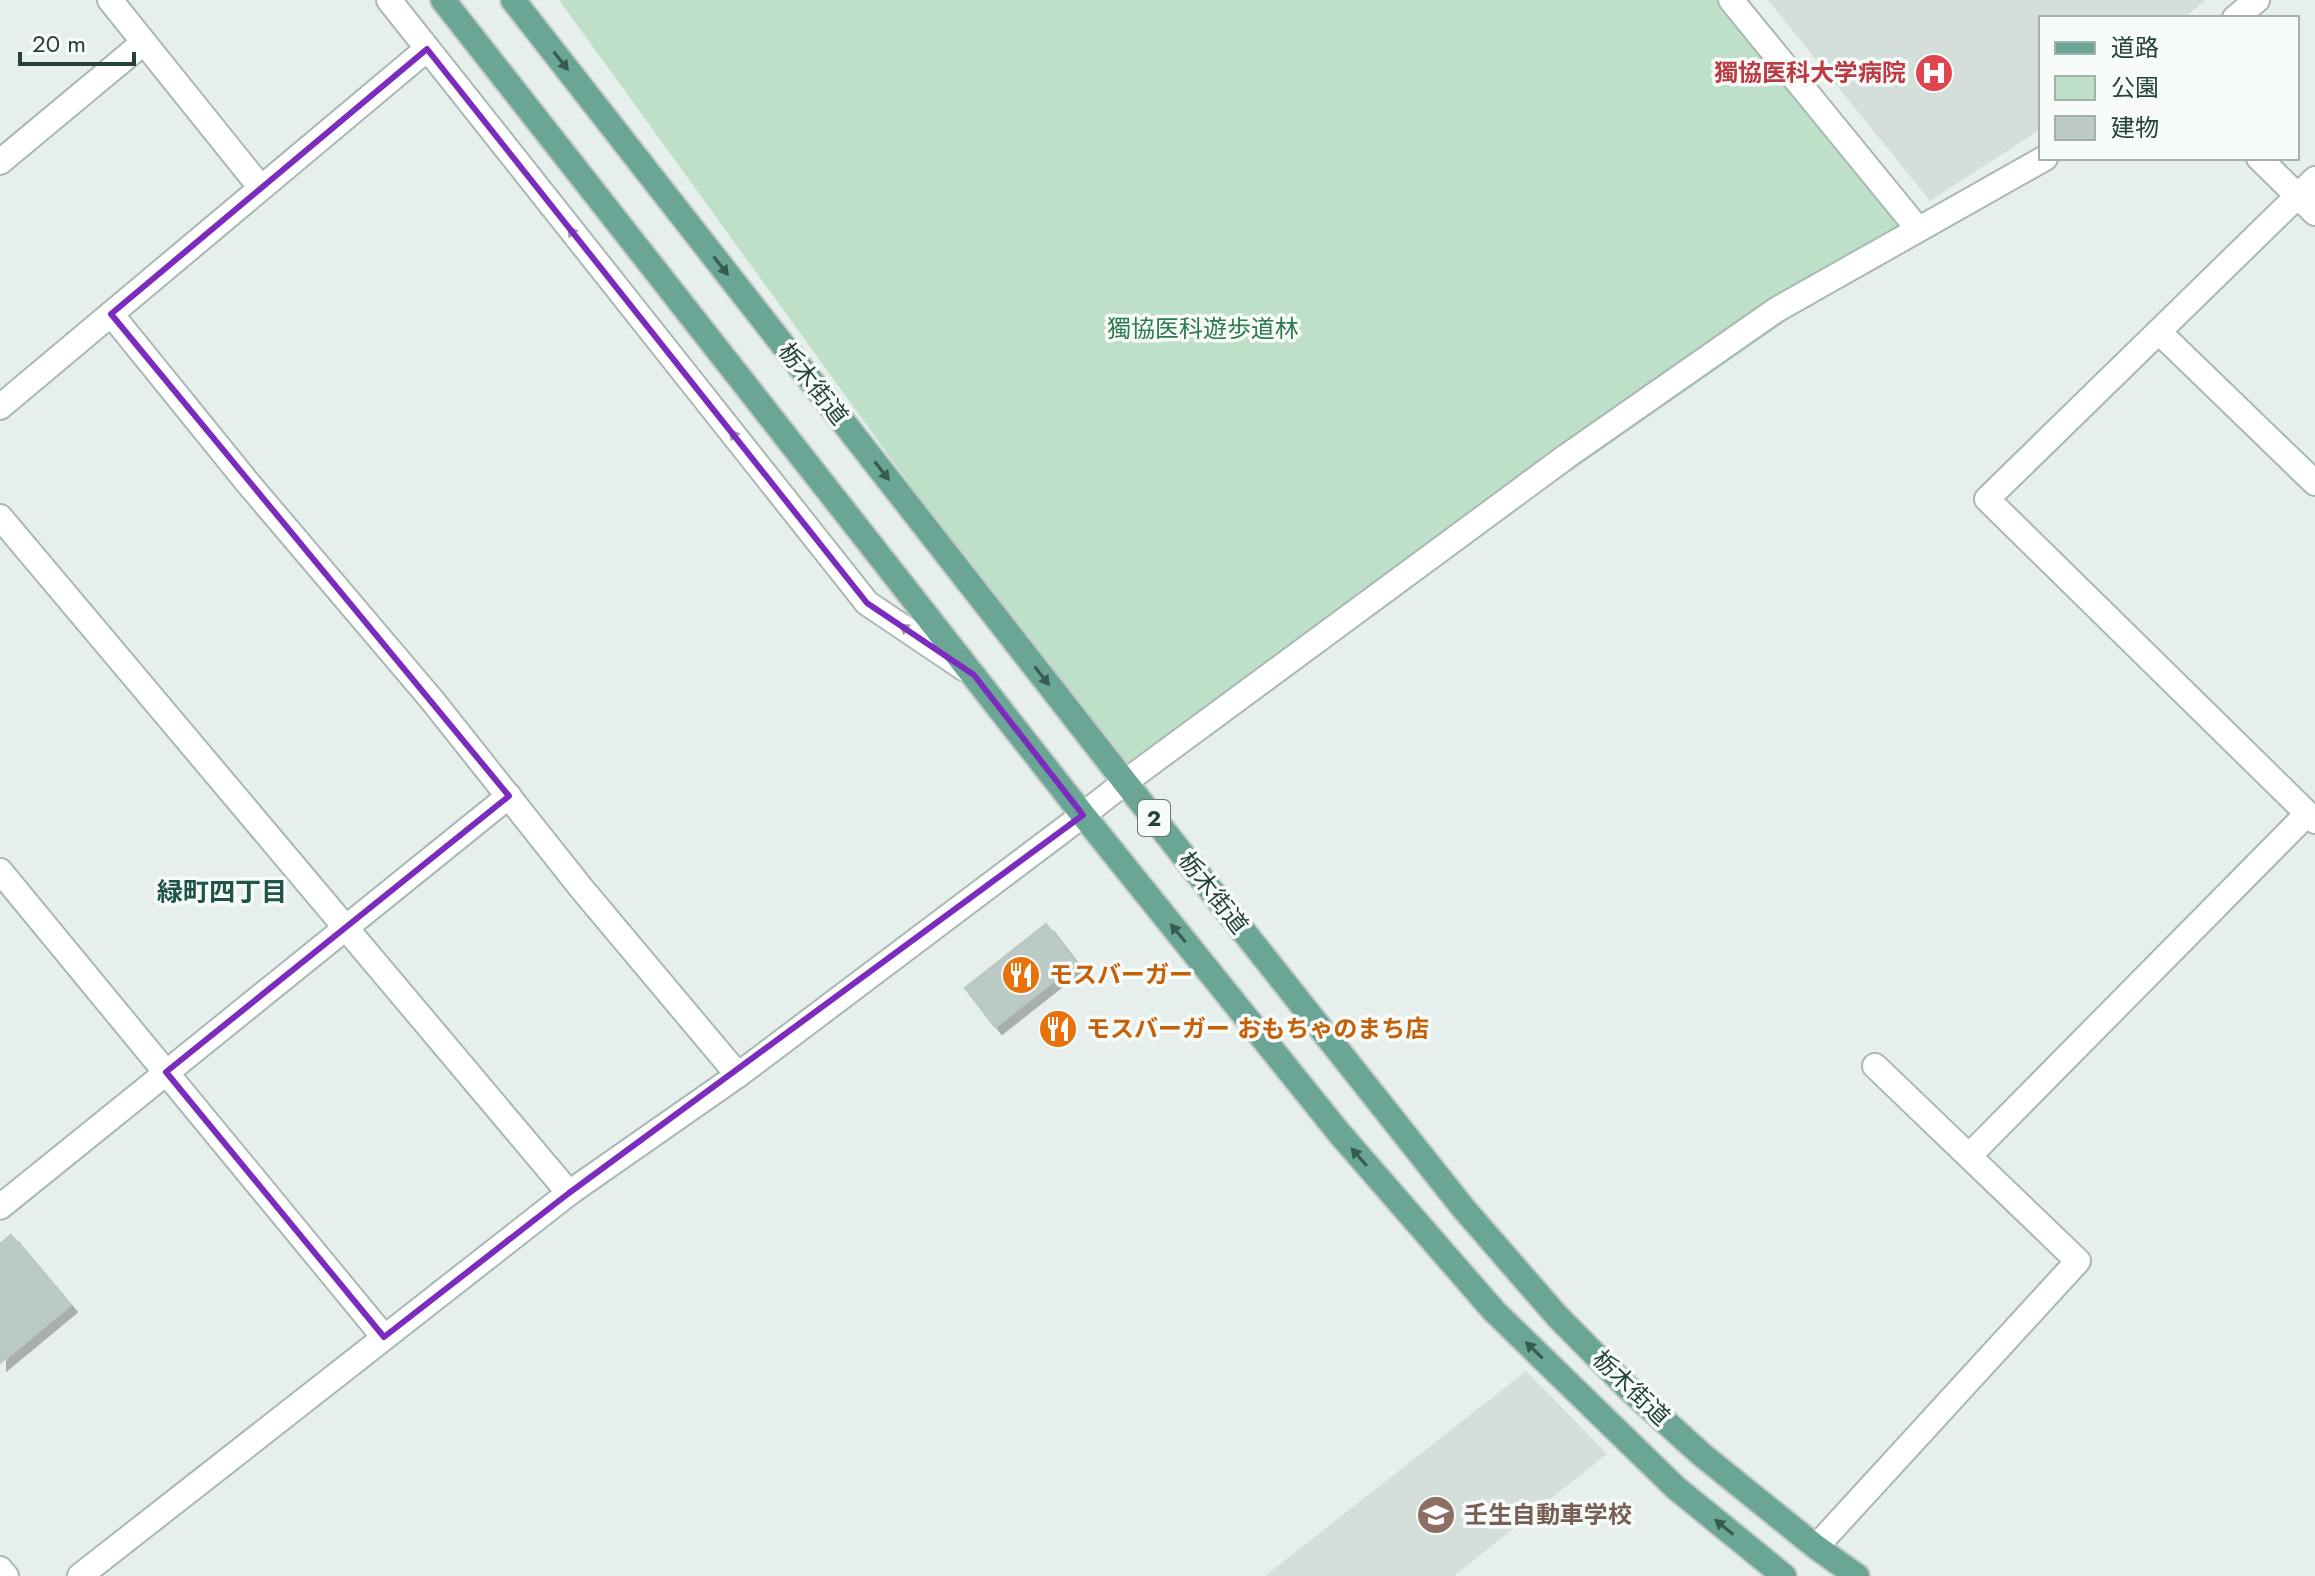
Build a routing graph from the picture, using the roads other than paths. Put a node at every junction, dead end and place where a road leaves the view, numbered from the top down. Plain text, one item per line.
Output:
1 (110, 0) edge
2 (389, 0) edge
3 (443, 0) edge
4 (513, 0) edge
5 (1731, 0) edge
6 (2257, 0) edge
7 (2237, 16) edge
8 (143, 43) junction
9 (427, 49) junction
10 (2042, 160) edge
11 (2262, 160) edge
12 (0, 162) edge
13 (261, 188) junction
14 (2309, 196) edge
15 (1918, 229) junction
16 (111, 314) junction
17 (2159, 332) junction
18 (0, 407) edge
19 (2315, 483) edge
20 (0, 517) edge
21 (974, 675) junction
22 (1125, 782) junction
23 (509, 796) junction
24 (1083, 815) junction
25 (2311, 817) edge
26 (0, 871) edge
27 (346, 927) junction
28 (1875, 1066) dead end
29 (166, 1072) junction
30 (738, 1075) junction
31 (1969, 1156) junction
32 (569, 1193) junction
33 (0, 1207) edge
34 (384, 1337) junction
35 (1816, 1547) junction
36 (0, 1569) edge
37 (6, 1576) edge
38 (80, 1576) edge
39 (1784, 1576) edge
40 (1857, 1576) edge

1 - 8 street
2 - 9 street
3 - 21 main road, 栃木街道 / 2
4 -> 22 main road, 栃木街道 / 2
5 - 15 street
6 - 7 street
8 - 12 street
8 - 13 street
9 - 13 street
21 -> 9 street
10 - 15 street
11 - 14 street
13 - 16 street
14 - 17 street
15 - 22 street
16 - 18 street
16 - 23 street
17 - 19 street
17 - 25 street
20 - 27 street
21 - 24 main road, 栃木街道 / 2
22 - 24 street
22 - 35 main road, 栃木街道 / 2
23 - 27 street
23 - 30 street
24 - 30 street
39 -> 24 main road, 栃木街道 / 2
25 - 31 street
26 - 29 street
27 - 29 street
27 - 32 street
28 - 31 street
29 - 33 street
29 - 34 street
30 - 32 street
31 - 35 street
32 - 34 street
34 - 38 street
35 - 40 main road, 栃木街道 / 2
36 - 37 street

